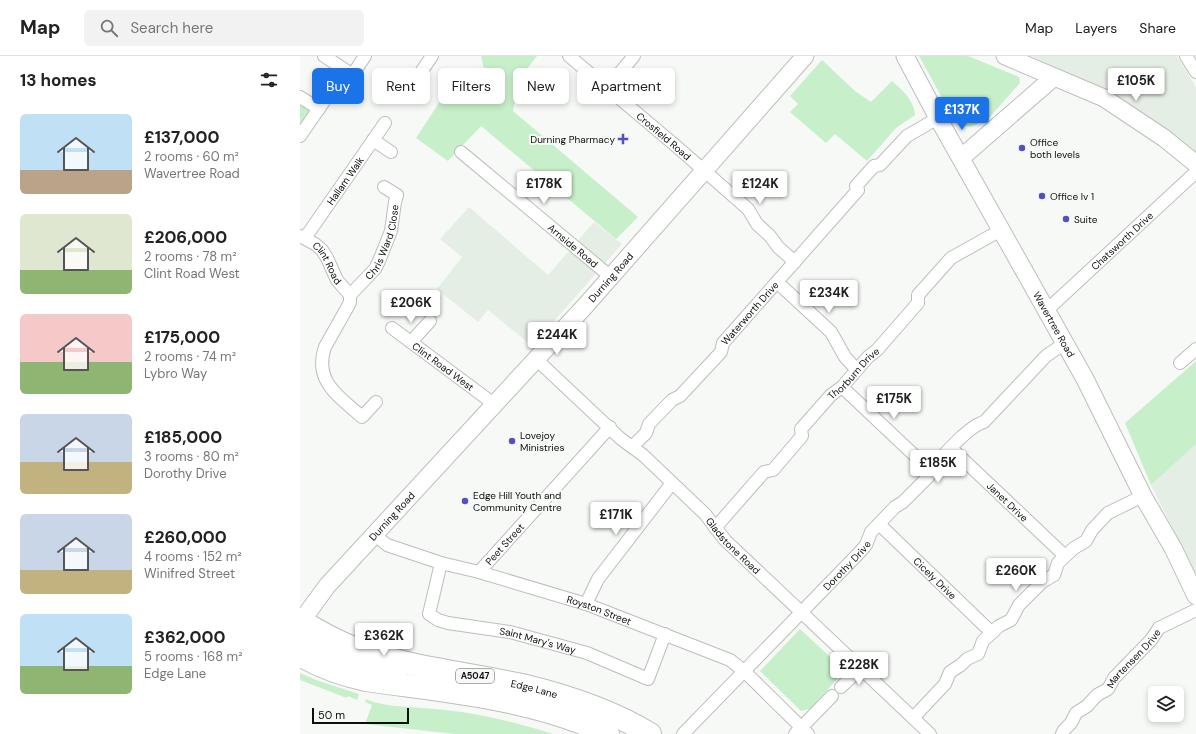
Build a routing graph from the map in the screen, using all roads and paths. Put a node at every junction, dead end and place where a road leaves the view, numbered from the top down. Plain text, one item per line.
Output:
1 (324, 56) edge
2 (365, 56) edge
3 (432, 56) edge
4 (569, 56) edge
5 (634, 56) edge
6 (805, 56) edge
7 (906, 56) edge
8 (1005, 56) edge
9 (1186, 56) edge
10 (342, 68) edge
11 (357, 68) edge
12 (424, 68) edge
13 (583, 68) edge
14 (624, 68) edge
15 (1196, 72) edge
16 (1054, 77) junction
17 (300, 97) edge
18 (322, 104) edge
19 (626, 104) edge
20 (319, 109) junction
21 (938, 118) junction
22 (385, 123) dead end
23 (300, 136) edge
24 (373, 140) junction
25 (391, 152) dead end
26 (462, 152) dead end
27 (961, 158) junction
28 (1196, 164) edge
29 (703, 170) junction
30 (1196, 172) edge
31 (384, 187) dead end
32 (1001, 230) junction
33 (302, 237) edge
34 (795, 262) junction
35 (611, 277) junction
36 (777, 282) junction
37 (350, 295) junction
38 (1047, 310) junction
39 (430, 321) dead end
40 (392, 328) dead end
41 (411, 342) junction
42 (1065, 343) junction
43 (1196, 349) edge
44 (536, 359) junction
45 (1180, 363) dead end
46 (856, 369) junction
47 (842, 386) junction
48 (376, 402) dead end
49 (494, 404) junction
50 (610, 428) junction
51 (632, 447) junction
52 (951, 448) junction
53 (930, 470) junction
54 (672, 483) junction
55 (1143, 496) junction
56 (879, 524) junction
57 (715, 528) junction
58 (374, 534) junction
59 (1065, 556) junction
60 (441, 563) junction
61 (479, 572) junction
62 (1196, 596) edge
63 (586, 604) junction
64 (1196, 610) edge
65 (801, 612) junction
66 (300, 625) edge
67 (992, 633) junction
68 (665, 634) junction
69 (300, 655) edge
70 (860, 668) junction
71 (744, 671) junction
72 (841, 687) dead end
73 (449, 692) junction
74 (832, 696) dead end
75 (913, 718) junction
76 (802, 732) edge
77 (608, 734) edge
78 (650, 734) edge
79 (683, 734) edge
80 (930, 734) edge
81 (1062, 734) edge

1 - 10 street
2 - 11 street
3 - 12 street
4 - 13 street, Crosfield Road
5 - 14 street
6 - 29 main road, Durning Road
7 - 21 main road, Wavertree Road
8 - 16 main road
9 - 15 street
16 - 27 main road
16 - 28 main road
17 - 20 street
18 - 20 street
19 - 29 street, Crosfield Road
20 - 23 street
21 - 27 main road, Wavertree Road
21 - 34 street, Waterworth Drive
22 - 24 street, Hallam Walk
24 - 25 street
24 - 33 street, Hallam Walk
26 - 35 street, Arnside Road
27 - 32 main road, Wavertree Road
29 - 34 street, Crosfield Road
29 - 35 main road, Durning Road
30 - 38 street, Chatsworth Drive
31 - 37 street, Chris Ward Close
32 - 38 main road, Wavertree Road
32 - 46 street, Thorburn Drive
33 - 37 street, Clint Road
34 - 36 street, Waterworth Drive
35 - 44 main road, Durning Road
36 - 46 street
36 - 51 street, Waterworth Drive
37 - 48 street
38 - 42 main road, Wavertree Road
39 - 41 street
40 - 41 street, Clint Road West
41 - 49 street, Clint Road West
42 - 52 street, Dorothy Drive
42 - 55 main road, Wavertree Road
43 - 45 street
44 - 49 main road, Durning Road
44 - 50 street, Gladstone Road
46 - 47 street, Thorburn Drive
47 - 53 street
47 - 57 street, Thorburn Drive
49 - 58 main road, Durning Road
50 - 51 street, Gladstone Road
50 - 61 street, Peet Street
51 - 54 street, Gladstone Road
52 - 53 street, Dorothy Drive
52 - 59 street, Janet Drive
53 - 56 street, Dorothy Drive
54 - 57 street, Gladstone Road
54 - 63 street
55 - 59 street
55 - 62 main road, Wavertree Road
56 - 65 street, Dorothy Drive
56 - 67 street, Cicely Drive
57 - 65 street, Gladstone Road
58 - 60 street, Royston Street
58 - 66 main road, Durning Road
59 - 67 street
60 - 61 street, Royston Street
60 - 68 street, Saint Mary's Way
61 - 63 street, Royston Street
63 - 68 street, Royston Street
64 - 81 street, Martensen Drive
65 - 70 street, Gladstone Road
65 - 71 street, Dorothy Drive
66 - 73 main road
66 - 78 highway, Edge Lane / A5047
67 - 75 street
68 - 71 street, Royston Street
69 - 73 highway, Edge Lane / A5047
70 - 72 street
70 - 75 street, Gladstone Road
71 - 76 street, Royston Street
71 - 79 street, Dorothy Drive
73 - 77 highway, Edge Lane / A5047
74 - 76 street, Royston Street
75 - 80 street, Gladstone Road

